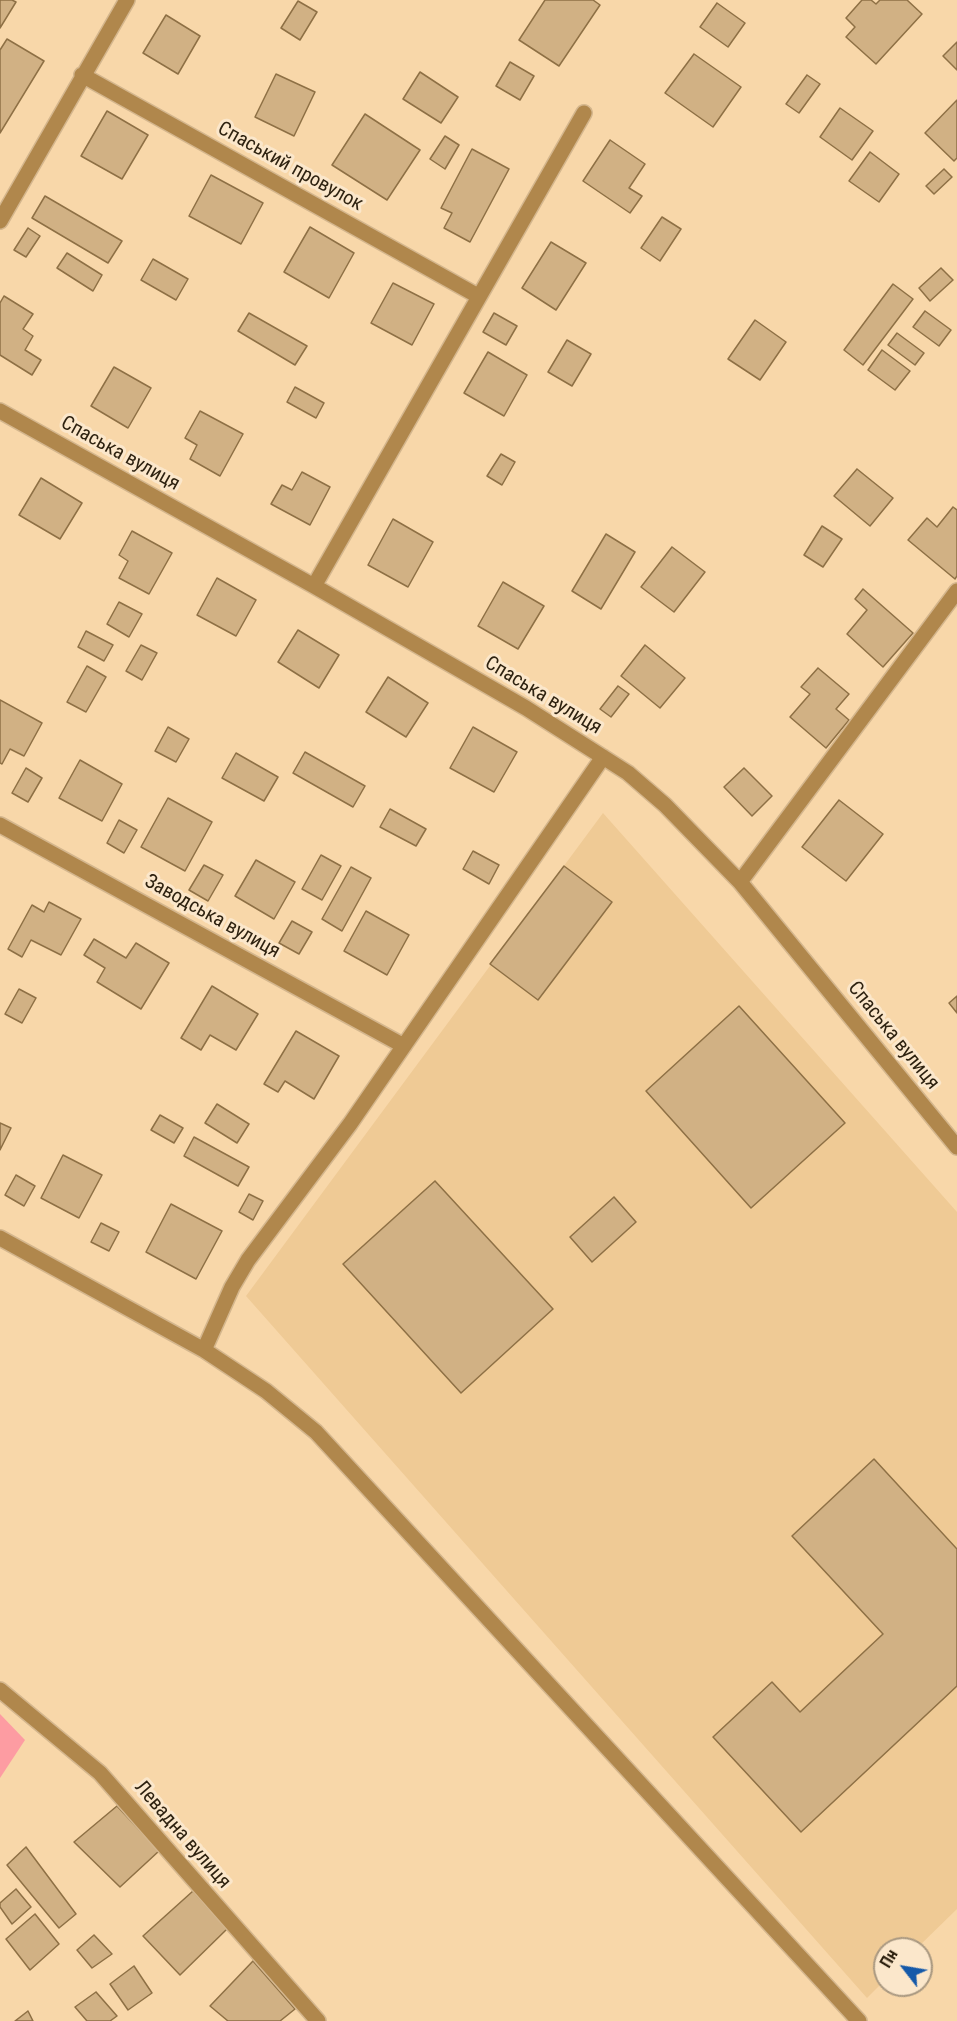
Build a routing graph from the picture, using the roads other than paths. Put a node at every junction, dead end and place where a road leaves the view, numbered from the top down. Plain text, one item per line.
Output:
1 (127, 0) edge
2 (82, 75) junction
3 (584, 113) dead end
4 (0, 221) edge
5 (478, 296) junction
6 (0, 411) edge
7 (314, 586) junction
8 (954, 599) edge
9 (603, 757) junction
10 (0, 825) edge
11 (740, 882) junction
12 (404, 1046) junction
13 (957, 1147) edge
14 (0, 1238) edge
15 (204, 1350) junction
16 (0, 1690) edge
17 (318, 2021) edge
18 (859, 2021) edge

1 - 2 street
2 - 4 street
2 - 5 street, Спаський провулок
3 - 5 street
5 - 7 street
6 - 7 street, Спаська вулиця
7 - 9 street, Спаська вулиця
8 - 11 street
9 - 11 street, Спаська вулиця
9 - 12 street
10 - 12 street, Заводська вулиця
11 - 13 street, Спаська вулиця
12 - 15 street
14 - 15 street
15 - 18 street
16 - 17 street, Левадна вулиця

